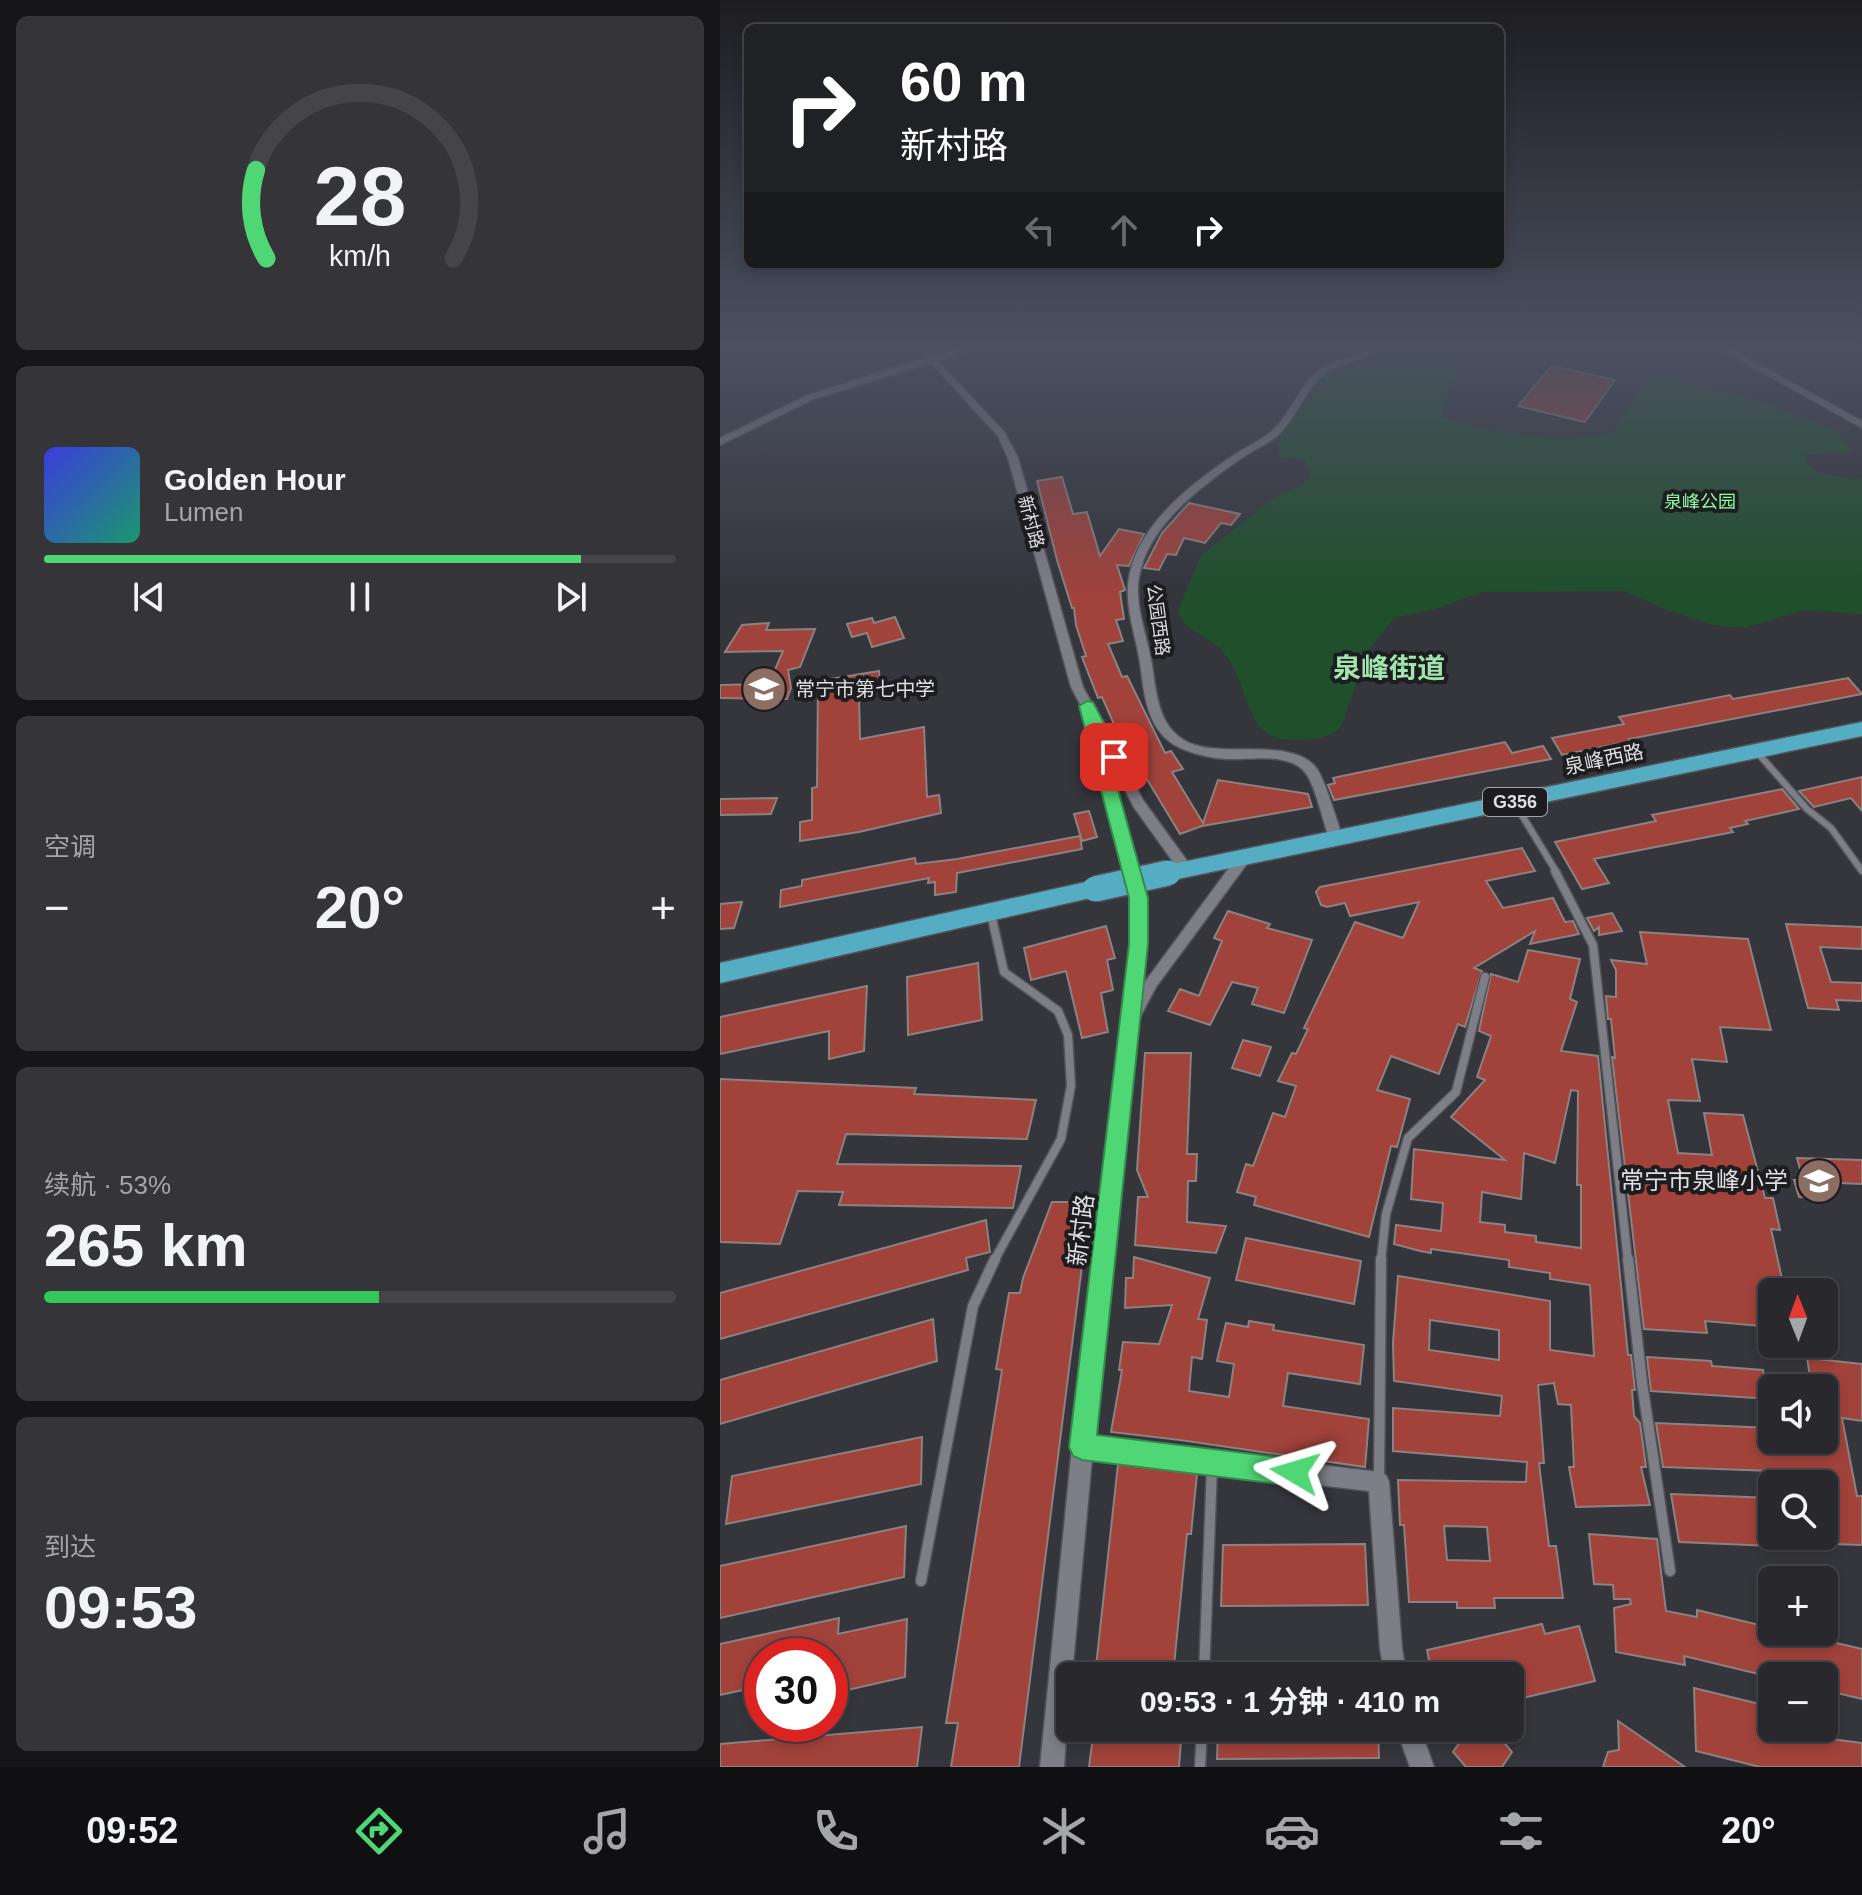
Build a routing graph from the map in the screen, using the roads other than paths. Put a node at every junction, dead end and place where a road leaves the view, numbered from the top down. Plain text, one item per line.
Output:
1 (746, 428) edge
2 (996, 428) edge
3 (1279, 428) edge
4 (720, 442) edge
5 (1087, 706) junction
6 (1862, 729) edge
7 (1756, 751) junction
8 (1514, 802) junction
9 (1336, 838) junction
10 (1245, 857) junction
11 (1177, 871) junction
12 (1862, 871) edge
13 (991, 912) junction
14 (720, 973) edge
15 (1485, 977) dead end
16 (1130, 1028) junction
17 (1082, 1447) junction
18 (1212, 1462) junction
19 (1379, 1482) junction
20 (1670, 1571) dead end
21 (921, 1581) dead end
22 (1205, 1662) edge
23 (1393, 1662) edge
24 (1201, 1742) edge
25 (1413, 1742) edge
26 (1052, 1767) edge
27 (1200, 1767) edge
28 (1422, 1767) edge

1 - 4 street
2 - 5 street, 新村路
3 - 9 street, 公园西路
5 - 11 street, 新村路
5 - 16 street, 新村路
6 - 7 highway, 泉峰西路 / G356
7 - 8 highway, 泉峰西路 / G356
7 - 12 lane
8 - 9 highway, 泉峰西路 / G356
8 - 20 lane
9 - 10 highway, 泉峰西路 / G356
10 - 11 highway, 泉峰西路 / G356
10 - 16 street
11 - 13 highway, G356, bridge
13 - 14 highway, G356
13 - 21 lane
15 - 19 lane
16 - 17 street, 新村路
17 - 18 street
17 - 26 street, 新村路
18 - 19 street
18 - 22 lane
19 - 23 street
24 - 27 lane
25 - 28 street

